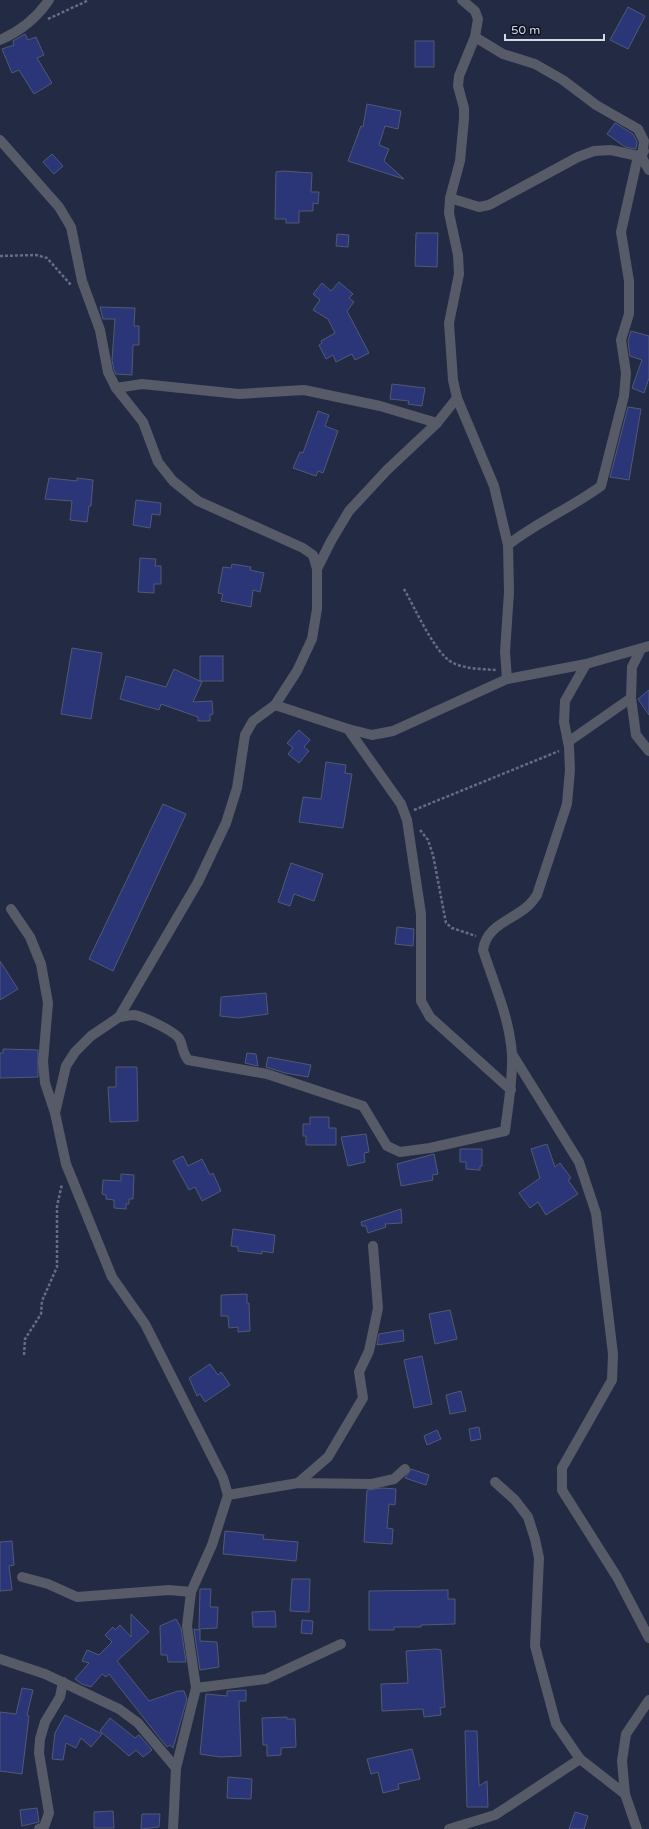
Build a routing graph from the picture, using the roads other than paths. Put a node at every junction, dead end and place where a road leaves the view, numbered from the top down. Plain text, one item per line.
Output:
1 (49, 0) edge
2 (462, 0) edge
3 (475, 37) junction
4 (0, 40) edge
5 (0, 140) edge
6 (641, 154) junction
7 (649, 170) edge
8 (450, 198) junction
9 (116, 388) junction
10 (457, 398) junction
11 (437, 423) junction
12 (508, 545) junction
13 (317, 569) junction
14 (645, 648) edge
15 (586, 664) junction
16 (507, 675) junction
17 (631, 698) junction
18 (275, 705) junction
19 (348, 730) junction
20 (569, 744) junction
21 (649, 751) edge
22 (11, 909) dead end
23 (119, 1017) junction
24 (512, 1054) junction
25 (511, 1090) junction
26 (55, 1112) junction
27 (373, 1246) dead end
28 (405, 1469) dead end
29 (495, 1482) dead end
30 (298, 1483) junction
31 (228, 1495) junction
32 (22, 1577) dead end
33 (191, 1592) junction
34 (649, 1638) edge
35 (341, 1644) dead end
36 (0, 1659) edge
37 (62, 1682) junction
38 (196, 1688) junction
39 (649, 1700) edge
40 (580, 1759) junction
41 (176, 1768) junction
42 (625, 1794) junction
43 (39, 1829) edge
44 (173, 1829) edge
45 (449, 1829) edge
46 (637, 1829) edge

1 - 4 street
2 - 3 street
3 - 6 street
3 - 8 street
5 - 9 street
6 - 7 street
6 - 8 street
6 - 12 street
8 - 10 street
9 - 11 street
9 - 13 street
10 - 11 street
10 - 12 street
11 - 13 street
12 - 16 street
13 - 18 street
14 - 15 street
14 - 17 street
15 - 16 street
15 - 20 street
16 - 19 street
17 - 20 street
17 - 21 street
18 - 19 street
18 - 23 street
19 - 25 street
20 - 24 street
22 - 26 street
23 - 25 street
23 - 26 street
24 - 25 street
24 - 34 street
26 - 31 street
27 - 30 street
28 - 30 street
29 - 40 street
30 - 31 street
31 - 33 street
32 - 33 street
33 - 38 street
35 - 38 street
36 - 37 street
37 - 41 street
37 - 43 street
38 - 41 street
39 - 42 street
40 - 42 street
40 - 45 street
41 - 44 street
42 - 46 street

